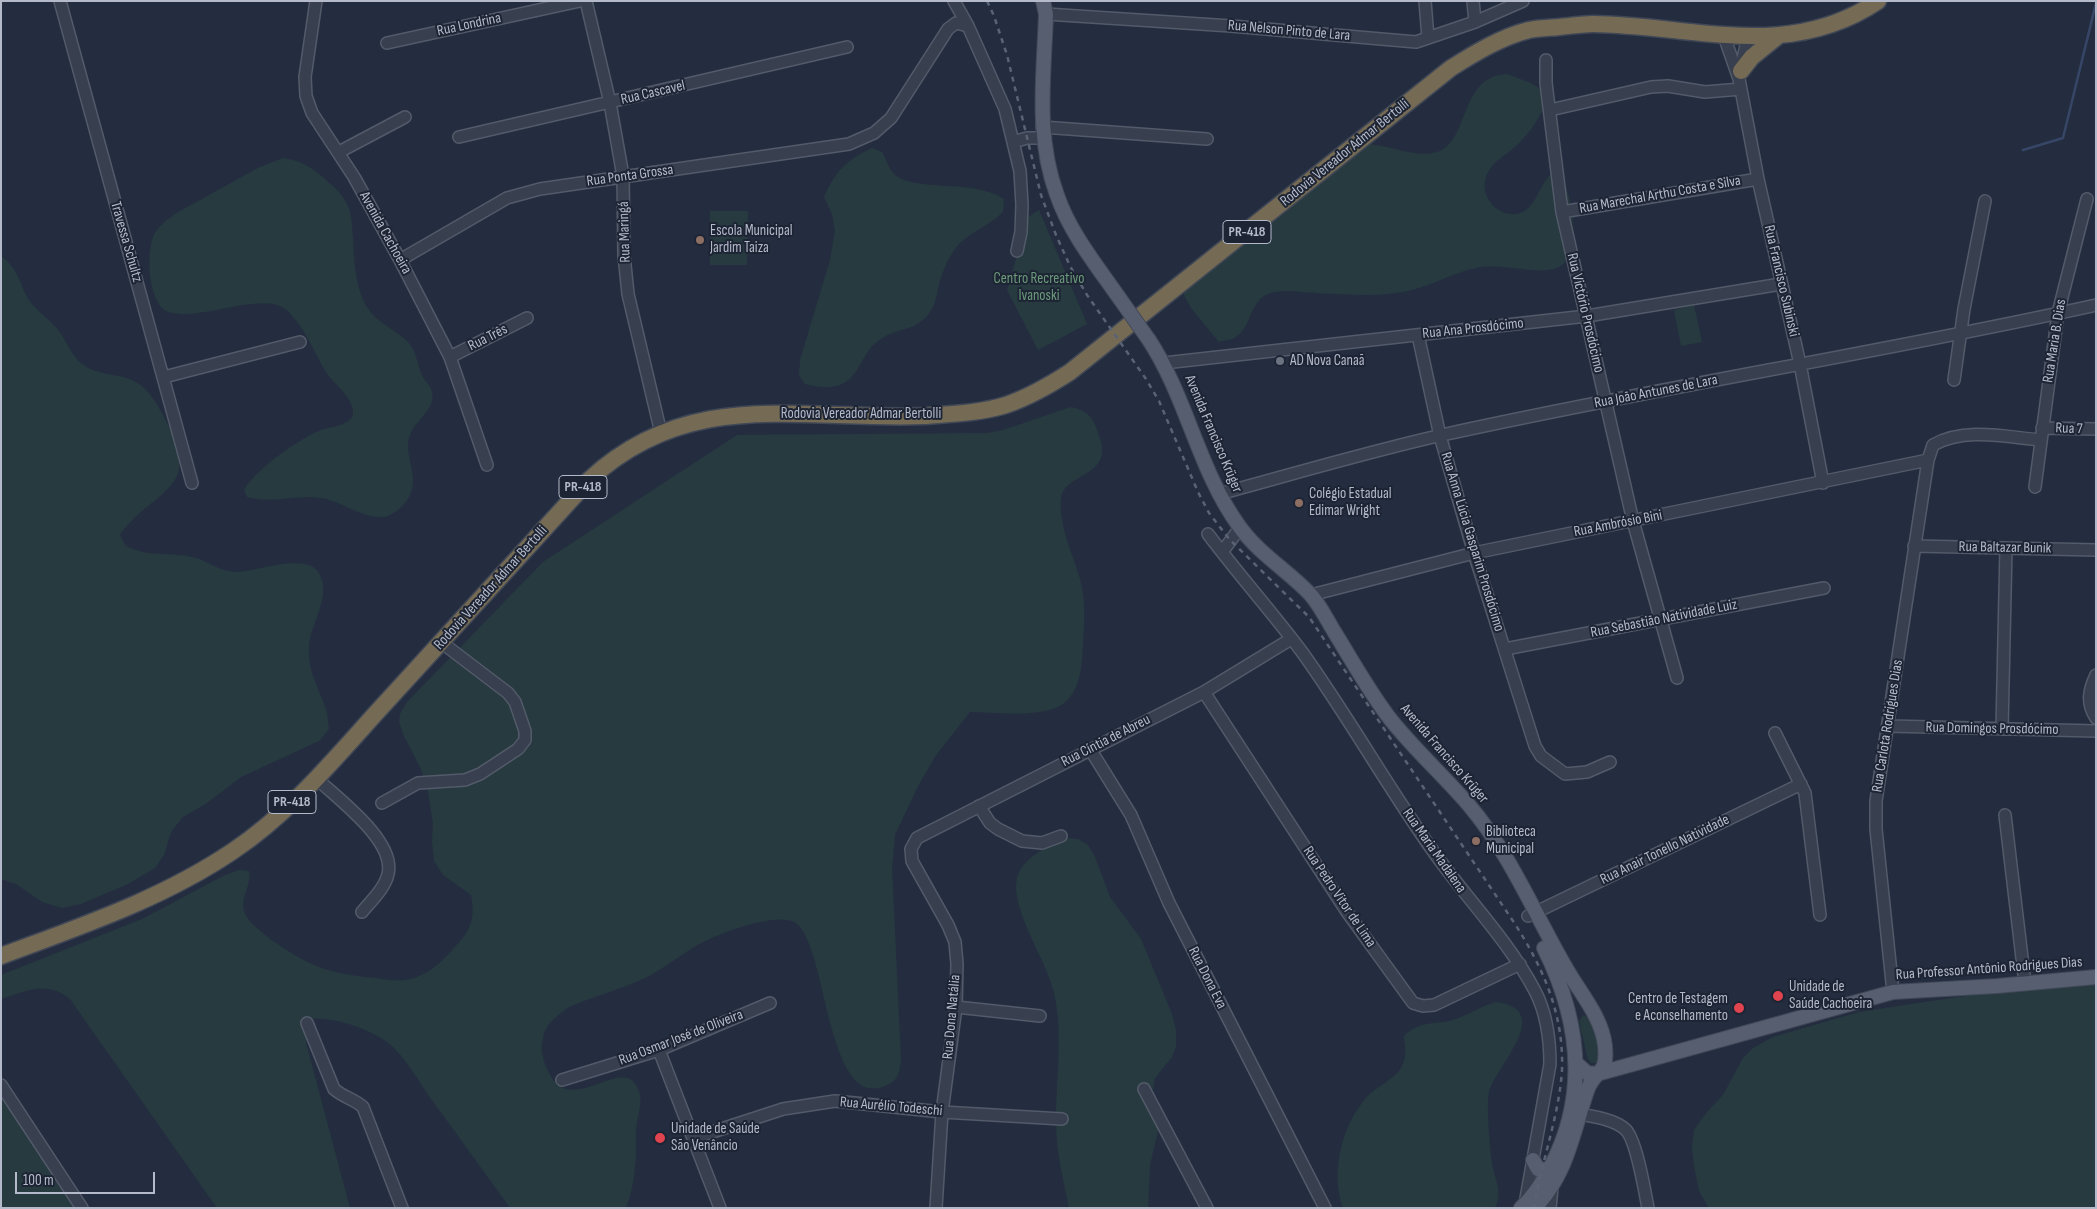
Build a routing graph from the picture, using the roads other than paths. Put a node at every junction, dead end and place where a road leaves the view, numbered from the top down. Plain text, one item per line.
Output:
1 (60, 1) edge
2 (316, 1) edge
3 (580, 1) edge
4 (586, 1) edge
5 (954, 1) edge
6 (1425, 1) edge
7 (1473, 1) edge
8 (1523, 1) edge
9 (1878, 1) edge
10 (1045, 8) edge
11 (1475, 22) junction
12 (968, 26) junction
13 (1724, 36) junction
14 (1778, 36) junction
15 (1748, 37) junction
16 (1428, 38) junction
17 (387, 42) dead end
18 (847, 47) dead end
19 (1546, 60) dead end
20 (1740, 80) junction
21 (610, 103) junction
22 (1550, 110) junction
23 (405, 117) dead end
24 (1043, 133) junction
25 (459, 137) dead end
26 (1207, 139) dead end
27 (1013, 142) junction
28 (339, 152) junction
29 (623, 176) junction
30 (1758, 179) junction
31 (2087, 198) dead end
32 (1984, 201) dead end
33 (1562, 212) junction
34 (1017, 251) dead end
35 (400, 260) junction
36 (1781, 284) junction
37 (2096, 305) edge
38 (2058, 313) junction
39 (1587, 316) junction
40 (527, 318) dead end
41 (1961, 334) junction
42 (1418, 335) junction
43 (300, 342) dead end
44 (450, 357) junction
45 (1164, 363) junction
46 (1800, 364) junction
47 (164, 377) junction
48 (1954, 380) dead end
49 (1605, 402) junction
50 (2096, 429) edge
51 (661, 433) junction
52 (2041, 434) junction
53 (1440, 436) junction
54 (1928, 460) junction
55 (487, 464) dead end
56 (192, 483) dead end
57 (1823, 483) junction
58 (2035, 486) dead end
59 (1219, 494) junction
60 (1633, 520) junction
61 (1240, 528) junction
62 (1208, 534) dead end
63 (1914, 546) junction
64 (2006, 548) junction
65 (2096, 550) edge
66 (1222, 552) junction
67 (1474, 553) junction
68 (1824, 588) dead end
69 (1311, 595) junction
70 (1662, 620) junction
71 (1291, 639) junction
72 (441, 642) junction
73 (1504, 649) junction
74 (2096, 675) edge
75 (1677, 678) dead end
76 (1204, 692) junction
77 (2096, 718) edge
78 (1888, 726) junction
79 (2002, 729) junction
80 (2096, 731) edge
81 (1775, 733) dead end
82 (1090, 749) junction
83 (1610, 762) dead end
84 (316, 778) junction
85 (1801, 784) junction
86 (382, 803) dead end
87 (978, 806) junction
88 (2005, 815) dead end
89 (1061, 836) dead end
90 (917, 838) joint
91 (362, 912) dead end
92 (1532, 914) junction
93 (1820, 915) dead end
94 (1, 956) edge
95 (1520, 964) junction
96 (2096, 977) edge
97 (2025, 983) junction
98 (1893, 992) junction
99 (770, 1003) dead end
100 (956, 1007) junction
101 (1592, 1010) junction
102 (1040, 1016) dead end
103 (1569, 1016) junction
104 (307, 1023) dead end
105 (659, 1050) junction
106 (1606, 1060) junction
107 (1577, 1064) junction
108 (1626, 1067) junction
109 (1598, 1074) junction
110 (562, 1080) dead end
111 (1, 1085) edge
112 (1144, 1089) dead end
113 (942, 1112) junction
114 (1576, 1114) junction
115 (1062, 1119) dead end
116 (694, 1138) junction
117 (1532, 1166) junction
118 (1549, 1170) junction
119 (1534, 1205) edge
120 (82, 1208) edge
121 (402, 1208) edge
122 (720, 1208) edge
123 (936, 1208) edge
124 (1207, 1208) edge
125 (1325, 1208) edge
126 (1648, 1208) edge

1 - 47 street, Travessa Schultz
2 - 28 street, Avenida Cachoeira
3 - 17 street, Rua Londrina
4 - 21 street, Rua Maringá
5 - 12 street
6 - 16 street
7 - 11 street
8 - 11 street, Rua Nelson Pinto de Lara
9 - 14 highway, Rodovia Vereador Admar Bertolli / PR-418
10 - 16 street, Rua Nelson Pinto de Lara
10 - 24 main road, Avenida Francisco Krüger
11 - 16 street, Rua Nelson Pinto de Lara
12 - 27 street
12 - 29 street, Rua Ponta Grossa
13 - 15 highway, Rodovia Vereador Admar Bertolli / PR-418
13 - 20 street, Rua Francisco Subinski
13 - 51 highway, Rodovia Vereador Admar Bertolli / PR-418
14 - 15 highway, Rodovia Vereador Admar Bertolli / PR-418
14 - 20 highway
15 - 20 street, Rua Francisco Subinski
18 - 21 street, Rua Cascavel
19 - 22 street, Rua Victório Prosdócimo
20 - 22 street
20 - 30 street, Rua Francisco Subinski
21 - 25 street, Rua Cascavel
21 - 29 street, Rua Maringá
22 - 33 street, Rua Victório Prosdócimo
23 - 28 street
24 - 26 street
24 - 27 street
24 - 45 main road, Avenida Francisco Krüger, bridge
27 - 34 street
28 - 35 street, Avenida Cachoeira
29 - 35 street, Rua Ponta Grossa
29 - 51 street, Rua Maringá
30 - 33 street, Rua Marechal Arthu Costa e Silva
30 - 36 street, Rua Francisco Subinski
31 - 38 street, Rua Maria B. Dias
32 - 41 street
33 - 39 street, Rua Victório Prosdócimo
35 - 44 street, Avenida Cachoeira
36 - 39 street, Rua Ana Prosdócimo
36 - 46 street, Rua Francisco Subinski
37 - 38 street, Rua João Antunes de Lara
38 - 41 street, Rua João Antunes de Lara
38 - 52 street, Rua Maria B. Dias
39 - 42 street, Rua Ana Prosdócimo
39 - 49 street, Rua Victório Prosdócimo
40 - 44 street, Rua Três
41 - 46 street, Rua João Antunes de Lara
41 - 48 street
42 - 45 street, Rua Ana Prosdócimo
42 - 53 street, Rua Anna Lúcia Gasparim Prosdócimo
43 - 47 street
44 - 55 street, Avenida Cachoeira
45 - 59 main road, Avenida Francisco Krüger
46 - 49 street, Rua João Antunes de Lara
46 - 57 street, Rua Francisco Subinski
47 - 56 street, Travessa Schultz
49 - 53 street, Rua João Antunes de Lara
49 - 60 street, Rua Victório Prosdócimo
50 - 52 street, Rua 7
51 - 72 highway, Rodovia Vereador Admar Bertolli / PR-418
52 - 54 street, Rua 7
52 - 58 street, Rua Maria B. Dias
53 - 59 street, Rua João Antunes de Lara
53 - 67 street, Rua Anna Lúcia Gasparim Prosdócimo
54 - 57 street, Rua Ambrósio Bini
54 - 63 street, Rua Carlota Rodrigues Dias
57 - 60 street, Rua Ambrósio Bini
59 - 61 main road, Avenida Francisco Krüger
60 - 67 street, Rua Ambrósio Bini
60 - 70 street, Rua Victório Prosdócimo
61 - 66 street
61 - 69 main road, Avenida Francisco Krüger
62 - 66 street, Rua Maria Madalena
63 - 64 street, Rua Baltazar Bunik
63 - 78 street, Rua Carlota Rodrigues Dias
64 - 65 street, Rua Baltazar Bunik
64 - 79 street
66 - 71 street, Rua Maria Madalena
67 - 69 street, Rua Ambrósio Bini
67 - 73 street, Rua Anna Lúcia Gasparim Prosdócimo
68 - 70 street, Rua Sebastião Natividade Luiz
69 - 92 main road, Avenida Francisco Krüger
70 - 73 street, Rua Sebastião Natividade Luiz
70 - 75 street, Rua Victório Prosdócimo
71 - 76 street, Rua Cíntia de Abreu
71 - 95 street, Rua Maria Madalena
72 - 84 highway, Rodovia Vereador Admar Bertolli / PR-418
72 - 86 street
73 - 83 street, Rua Anna Lúcia Gasparim Prosdócimo
74 - 77 street
76 - 82 street, Rua Cíntia de Abreu
76 - 95 street, Rua Pedro Vitor de Lima
78 - 79 street, Rua Domingos Prosdócimo
78 - 98 street, Rua Carlota Rodrigues Dias
79 - 80 street, Rua Domingos Prosdócimo
81 - 85 street
82 - 87 street, Rua Cíntia de Abreu
82 - 125 street, Rua Dona Eva
84 - 91 street
84 - 94 highway, Rodovia Vereador Admar Bertolli / PR-418
85 - 92 street, Rua Anair Tonello Natividade
85 - 93 street
87 - 89 street
87 - 90 street, Rua Cíntia de Abreu
88 - 97 street
90 - 100 street, Rua Dona Natália
92 - 101 main road, Avenida Francisco Krüger
92 - 103 main road, Avenida Francisco Krüger
95 - 117 street, Rua Maria Madalena
96 - 97 main road, Rua Professor Antônio Rodrigues Dias
97 - 98 main road, Rua Professor Antônio Rodrigues Dias
98 - 108 main road, Rua Professor Antônio Rodrigues Dias
99 - 105 street, Rua Osmar José de Oliveira
100 - 102 street
100 - 113 street, Rua Dona Natália
101 - 103 main road
101 - 106 main road, Avenida Francisco Krüger
103 - 107 main road, Avenida Francisco Krüger
104 - 121 street
105 - 110 street, Rua Osmar José de Oliveira
105 - 116 street
106 - 108 main road
106 - 109 main road, Avenida Francisco Krüger
107 - 109 main road
107 - 114 main road, Avenida Francisco Krüger
108 - 109 main road, Rua Professor Antônio Rodrigues Dias
109 - 114 main road, Avenida Francisco Krüger
111 - 120 street
112 - 124 street
113 - 115 street, Rua Aurélio Todeschi
113 - 116 street, Rua Aurélio Todeschi
113 - 123 street, Rua Dona Natália
114 - 118 main road, Avenida Francisco Krüger
114 - 119 main road, Avenida Francisco Krüger
114 - 126 street
116 - 122 street
117 - 118 main road
117 - 119 street, Rua Maria Madalena
118 - 119 main road, Avenida Francisco Krüger

